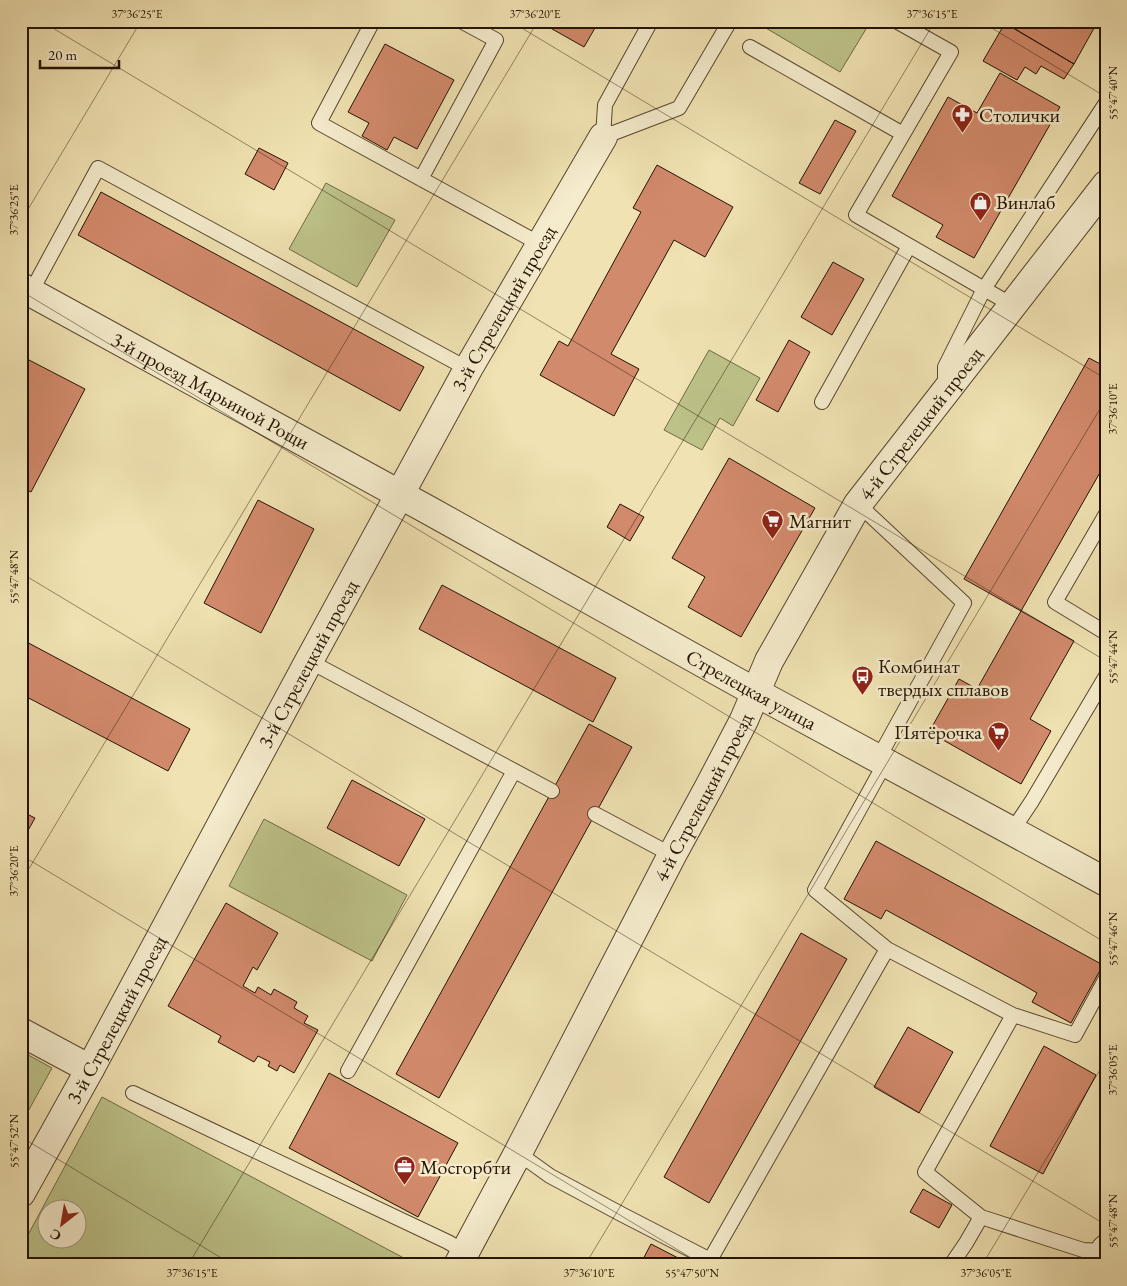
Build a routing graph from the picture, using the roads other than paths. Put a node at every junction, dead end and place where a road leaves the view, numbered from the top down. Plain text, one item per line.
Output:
1 (373, 21) edge
2 (461, 21) edge
3 (651, 21) edge
4 (730, 21) edge
5 (896, 21) edge
6 (750, 47) dead end
7 (1106, 103) edge
8 (903, 134) junction
9 (603, 137) junction
10 (421, 179) junction
11 (1106, 185) edge
12 (540, 244) junction
13 (909, 246) junction
14 (26, 289) edge
15 (984, 289) junction
16 (1012, 305) junction
17 (468, 369) junction
18 (945, 392) junction
19 (822, 402) dead end
20 (400, 494) junction
21 (858, 504) junction
22 (1106, 514) edge
23 (1106, 633) edge
24 (308, 661) junction
25 (1106, 676) edge
26 (755, 692) junction
27 (882, 761) junction
28 (514, 771) junction
29 (552, 791) dead end
30 (595, 814) dead end
31 (1012, 831) junction
32 (672, 855) junction
33 (1106, 882) edge
34 (887, 949) junction
35 (1106, 978) edge
36 (1013, 1014) junction
37 (21, 1032) edge
38 (90, 1069) junction
39 (348, 1072) dead end
40 (133, 1093) dead end
41 (518, 1153) junction
42 (21, 1193) edge
43 (981, 1217) junction
44 (1106, 1250) edge
45 (462, 1258) edge
46 (715, 1262) edge
47 (951, 1265) edge
48 (1105, 1265) edge

1 - 10 lane
2 - 10 lane
3 - 9 lane
4 - 9 lane
5 - 8 lane
6 - 8 lane
7 - 15 lane
8 - 13 lane
9 - 12 street, 3-й Стрелецкий проезд
10 - 12 lane
11 - 16 street, 4-й Стрелецкий проезд
12 - 17 street, 3-й Стрелецкий проезд
13 - 15 lane
13 - 19 lane
14 - 17 lane
14 - 20 street, 3-й проезд Марьиной Рощи
15 - 16 lane
15 - 18 lane
16 - 18 street, 4-й Стрелецкий проезд
17 - 20 street, 3-й Стрелецкий проезд
18 - 21 street, 4-й Стрелецкий проезд
20 - 24 street, 3-й Стрелецкий проезд
20 - 26 street, Стрелецкая улица
21 - 26 street, 4-й Стрелецкий проезд
21 - 27 lane
22 - 23 lane
24 - 28 lane
24 - 38 street, 3-й Стрелецкий проезд
25 - 31 lane
26 - 27 street, Стрелецкая улица
26 - 32 street, 4-й Стрелецкий проезд
27 - 31 street, Стрелецкая улица
27 - 34 lane
28 - 29 lane
28 - 39 lane
30 - 32 lane
31 - 33 street, Стрелецкая улица
32 - 41 street, 4-й Стрелецкий проезд
34 - 36 lane
34 - 46 lane
35 - 36 lane
36 - 43 lane
37 - 38 street
38 - 42 street, 3-й Стрелецкий проезд
40 - 45 lane
41 - 45 street, 4-й Стрелецкий проезд
41 - 46 lane
43 - 44 lane
43 - 47 lane
44 - 48 street

